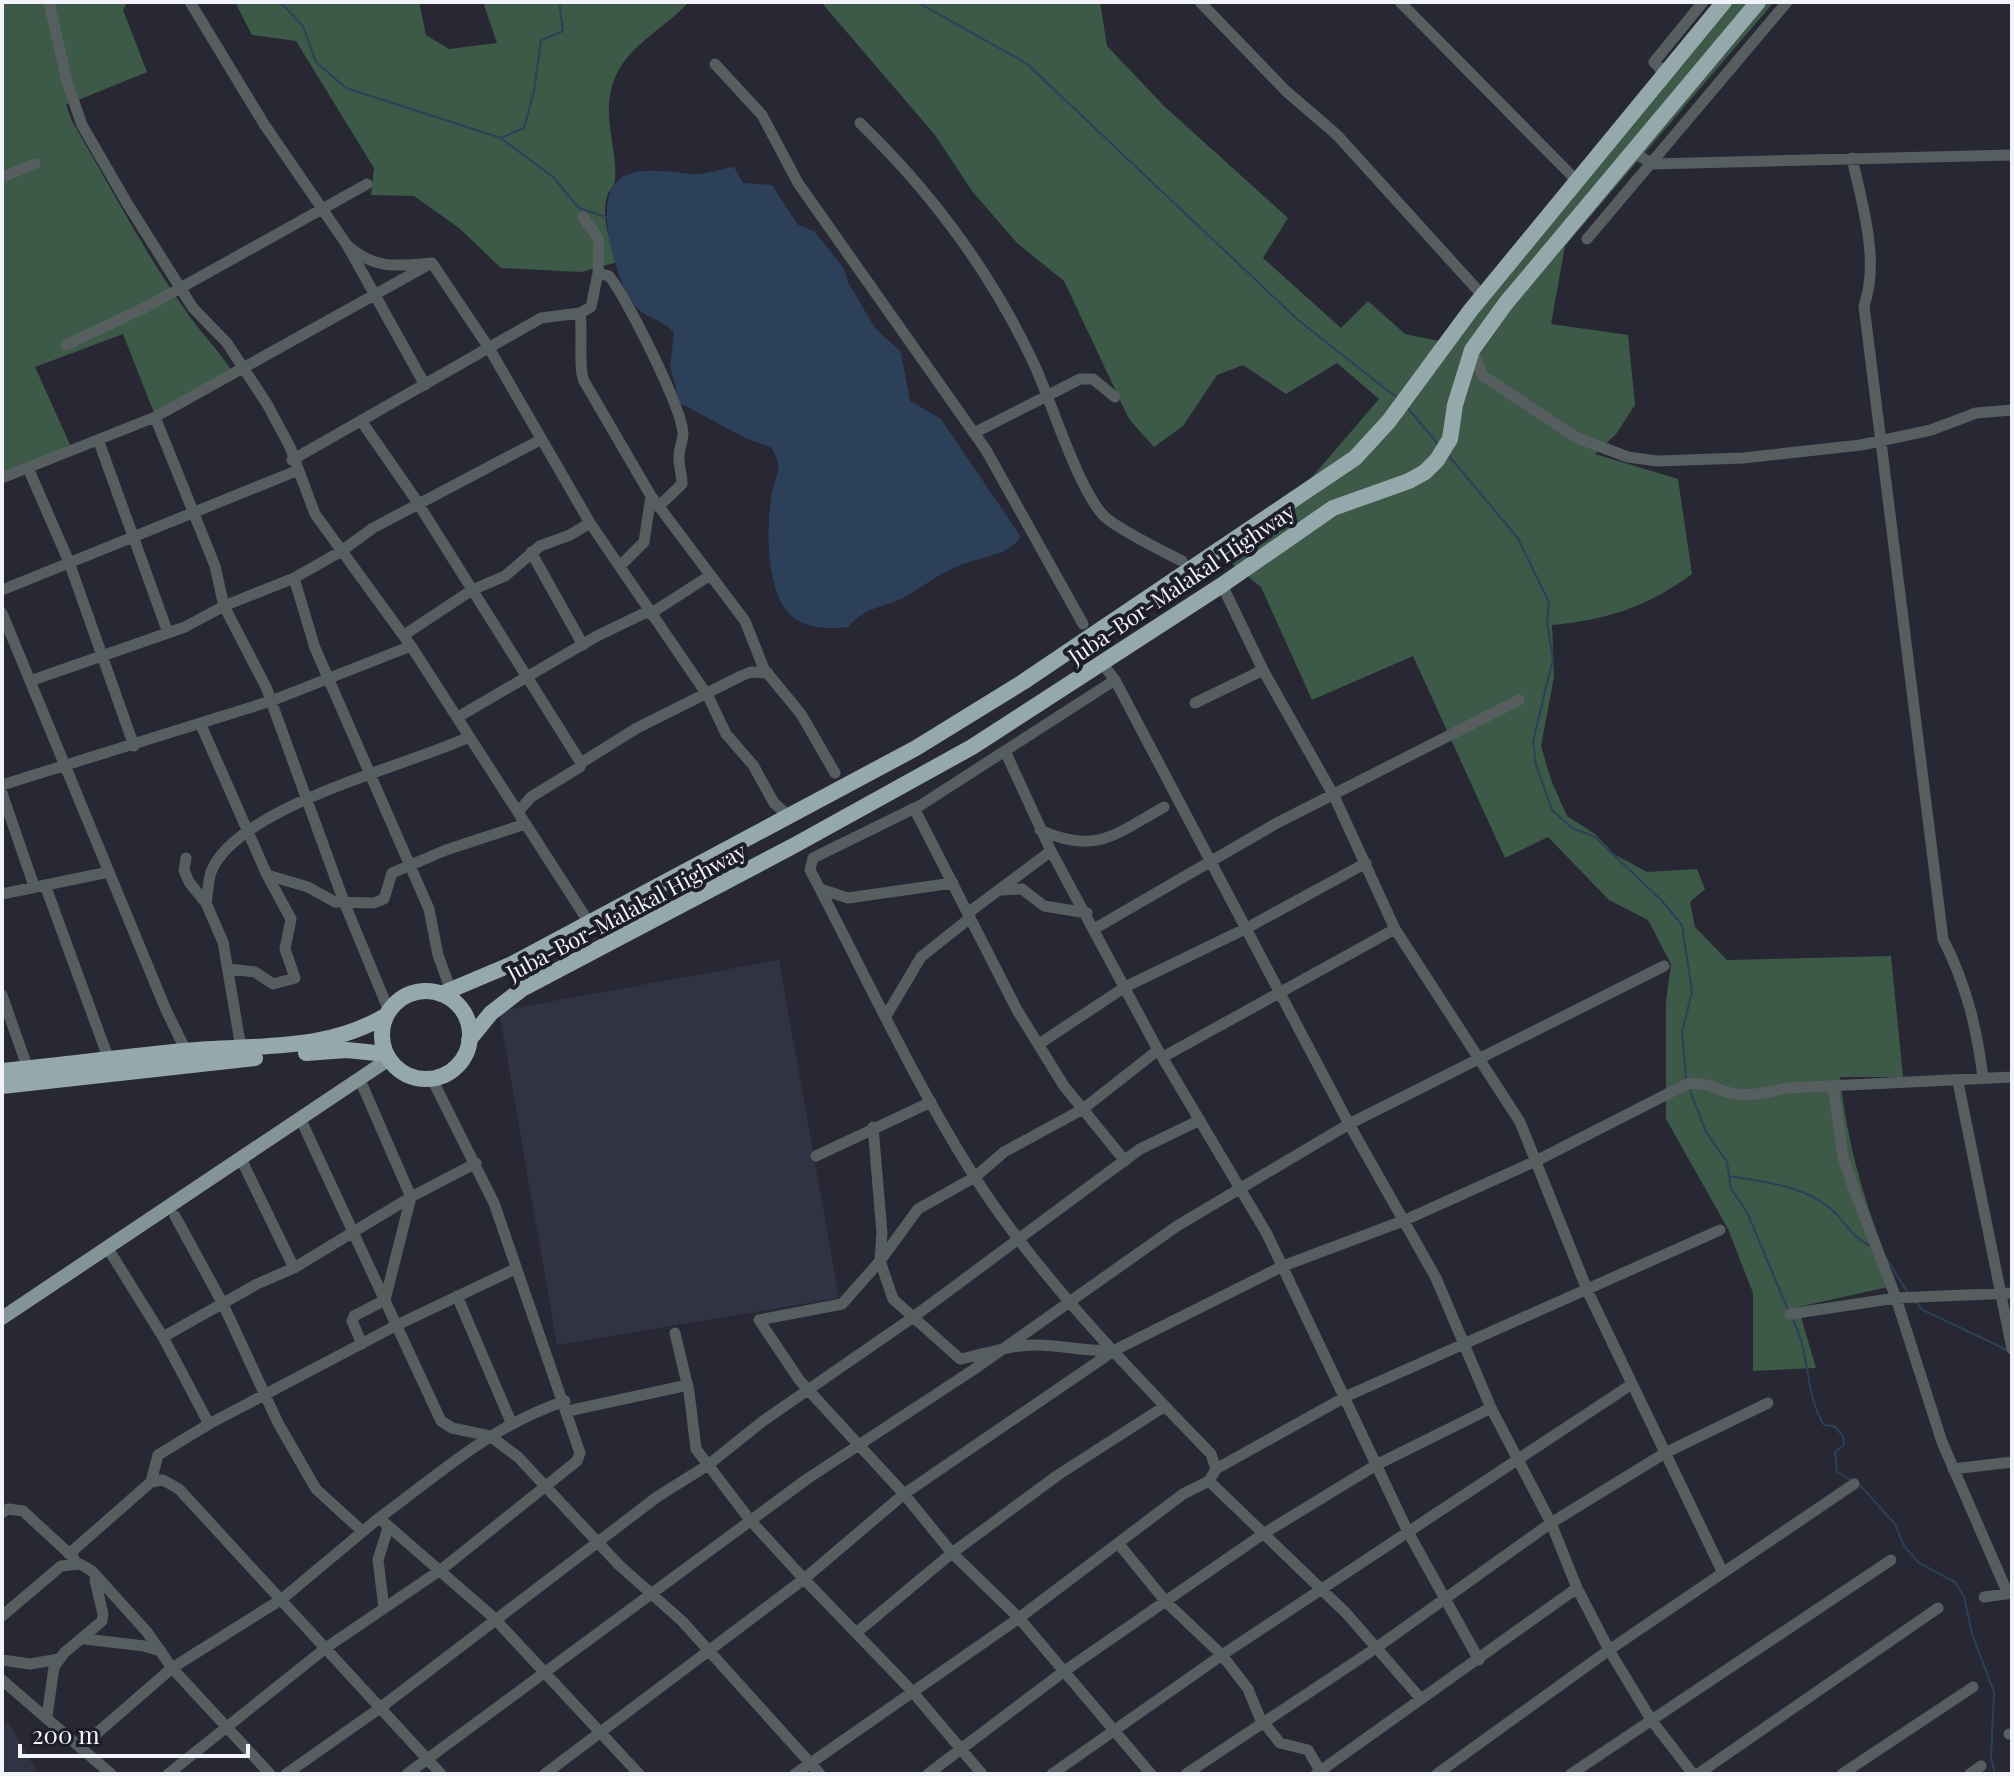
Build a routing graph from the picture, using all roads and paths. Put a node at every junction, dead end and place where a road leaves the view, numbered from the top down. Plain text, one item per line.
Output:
1 (49, 2) edge
2 (190, 2) edge
3 (1200, 2) edge
4 (1400, 2) edge
5 (1703, 2) edge
6 (1724, 2) edge
7 (1758, 2) edge
8 (1787, 2) edge
9 (715, 64) dead end
10 (1664, 73) junction
11 (860, 123) dead end
12 (1633, 152) junction
13 (2012, 155) edge
14 (1852, 158) junction
15 (35, 164) dead end
16 (1653, 164) junction
17 (2, 177) edge
18 (1576, 180) junction
19 (367, 184) dead end
20 (325, 210) junction
21 (583, 217) dead end
22 (1587, 239) dead end
23 (347, 245) junction
24 (432, 263) junction
25 (598, 273) junction
26 (180, 287) junction
27 (374, 294) junction
28 (1483, 296) junction
29 (580, 313) junction
30 (66, 345) dead end
31 (489, 348) junction
32 (1472, 350) junction
33 (244, 368) junction
34 (425, 385) junction
35 (1115, 397) dead end
36 (1047, 398) junction
37 (2012, 410) edge
38 (155, 417) junction
39 (362, 422) junction
40 (974, 433) junction
41 (540, 440) junction
42 (1880, 441) junction
43 (99, 442) junction
44 (294, 465) junction
45 (28, 468) junction
46 (2, 478) edge
47 (655, 502) junction
48 (418, 506) junction
49 (193, 512) junction
50 (590, 523) junction
51 (133, 538) junction
52 (340, 552) junction
53 (531, 552) junction
54 (1182, 561) dead end
55 (69, 562) junction
56 (620, 566) junction
57 (709, 576) junction
58 (294, 578) junction
59 (1222, 585) junction
60 (2, 590) edge
61 (472, 590) junction
62 (224, 606) junction
63 (650, 612) junction
64 (2, 613) edge
65 (1083, 624) dead end
66 (168, 633) junction
67 (404, 635) junction
68 (583, 645) junction
69 (411, 646) junction
70 (102, 658) junction
71 (1102, 663) junction
72 (1263, 670) junction
73 (768, 673) junction
74 (525, 678) junction
75 (1115, 680) junction
76 (30, 681) junction
77 (329, 681) junction
78 (708, 696) junction
79 (1519, 700) dead end
80 (271, 701) junction
81 (1195, 703) dead end
82 (458, 717) junction
83 (201, 725) junction
84 (469, 737) junction
85 (134, 746) junction
86 (1005, 751) junction
87 (581, 763) junction
88 (66, 767) junction
89 (835, 773) dead end
90 (369, 774) junction
91 (2, 785) edge
92 (2, 793) edge
93 (1334, 796) junction
94 (310, 799) junction
95 (1164, 807) dead end
96 (914, 808) junction
97 (518, 812) junction
98 (790, 817) junction
99 (525, 824) junction
100 (1040, 830) junction
101 (250, 832) junction
102 (1051, 851) junction
103 (186, 858) dead end
104 (1209, 861) junction
105 (1366, 863) junction
106 (408, 866) junction
107 (109, 872) junction
108 (267, 875) junction
109 (953, 883) junction
110 (40, 885) junction
111 (820, 889) junction
112 (997, 891) junction
113 (2, 894) edge
114 (344, 902) junction
115 (206, 903) junction
116 (1087, 913) junction
117 (969, 916) junction
118 (588, 921) junction
119 (1094, 929) junction
120 (1245, 929) junction
121 (1395, 929) junction
122 (1664, 966) dead end
123 (229, 969) junction
124 (1125, 987) junction
125 (446, 993) junction
126 (1279, 993) junction
127 (2, 995) edge
128 (387, 1013) junction
129 (886, 1016) junction
130 (469, 1040) junction
131 (1039, 1044) junction
132 (241, 1048) junction
133 (186, 1051) junction
134 (1160, 1054) junction
135 (387, 1056) junction
136 (1479, 1057) junction
137 (109, 1060) junction
138 (28, 1069) junction
139 (2, 1071) edge
140 (2012, 1077) edge
141 (1983, 1078) junction
142 (432, 1079) junction
143 (360, 1080) junction
144 (1958, 1082) junction
145 (2, 1086) edge
146 (1833, 1086) junction
147 (931, 1102) junction
148 (1083, 1109) junction
149 (300, 1118) junction
150 (1200, 1120) junction
151 (1349, 1124) junction
152 (873, 1127) junction
153 (816, 1156) dead end
154 (241, 1159) junction
155 (1538, 1160) junction
156 (1125, 1161) junction
157 (476, 1163) junction
158 (975, 1177) junction
159 (1239, 1187) junction
160 (411, 1197) junction
161 (175, 1216) dead end
162 (1403, 1221) junction
163 (1720, 1230) dead end
164 (352, 1233) junction
165 (1019, 1238) junction
166 (107, 1247) junction
167 (880, 1261) junction
168 (1283, 1266) junction
169 (294, 1268) junction
170 (515, 1269) junction
171 (1588, 1292) junction
172 (2006, 1293) edge
173 (457, 1296) junction
174 (1896, 1298) junction
175 (1071, 1299) junction
176 (385, 1300) junction
177 (223, 1304) junction
178 (1790, 1314) dead end
179 (2, 1318) edge
180 (912, 1318) junction
181 (397, 1325) junction
182 (675, 1333) dead end
183 (163, 1337) junction
184 (1466, 1342) junction
185 (362, 1344) junction
186 (1005, 1347) junction
187 (2012, 1349) edge
188 (1115, 1350) junction
189 (1632, 1384) junction
190 (688, 1385) junction
191 (807, 1389) junction
192 (268, 1396) junction
193 (1347, 1396) junction
194 (1768, 1403) dead end
195 (566, 1406) junction
196 (1165, 1406) junction
197 (1491, 1408) junction
198 (511, 1422) junction
199 (209, 1424) junction
200 (490, 1436) junction
201 (856, 1446) junction
202 (1665, 1453) junction
203 (1516, 1461) junction
204 (2012, 1462) edge
205 (708, 1465) junction
206 (1376, 1465) junction
207 (1216, 1469) junction
208 (1953, 1469) junction
209 (1209, 1481) junction
210 (151, 1482) junction
211 (1854, 1484) dead end
212 (544, 1489) junction
213 (904, 1494) junction
214 (2, 1513) edge
215 (750, 1520) junction
216 (384, 1523) junction
217 (1551, 1523) junction
218 (362, 1531) junction
219 (1408, 1532) junction
220 (1263, 1534) junction
221 (597, 1541) junction
222 (1118, 1543) junction
223 (952, 1553) junction
224 (69, 1554) junction
225 (1891, 1560) dead end
226 (80, 1564) junction
227 (442, 1569) junction
228 (92, 1571) junction
229 (1723, 1573) junction
230 (804, 1579) junction
231 (1577, 1588) junction
232 (1319, 1590) junction
233 (652, 1592) junction
234 (2010, 1594) edge
235 (1984, 1597) dead end
236 (1445, 1598) junction
237 (282, 1599) junction
238 (1166, 1602) junction
239 (384, 1608) junction
240 (1938, 1608) dead end
241 (2, 1616) edge
242 (1019, 1618) junction
243 (856, 1633) junction
244 (85, 1639) junction
245 (327, 1647) junction
246 (1376, 1648) junction
247 (1609, 1650) junction
248 (161, 1651) junction
249 (1222, 1655) junction
250 (59, 1659) junction
251 (2, 1660) edge
252 (1479, 1660) junction
253 (172, 1668) junction
254 (1063, 1672) junction
255 (546, 1675) junction
256 (2, 1680) edge
257 (1973, 1687) dead end
258 (911, 1690) junction
259 (1421, 1699) junction
260 (380, 1708) junction
261 (47, 1716) junction
262 (1652, 1721) junction
263 (1263, 1723) junction
264 (228, 1729) junction
265 (1115, 1730) junction
266 (599, 1731) junction
267 (81, 1747) junction
268 (962, 1751) junction
269 (426, 1759) junction
270 (810, 1762) junction
271 (1981, 1766) dead end
272 (1319, 1773) edge
273 (111, 1774) edge
274 (168, 1774) edge
275 (270, 1774) edge
276 (286, 1774) edge
277 (407, 1774) edge
278 (441, 1774) edge
279 (545, 1774) edge
280 (639, 1774) edge
281 (795, 1774) edge
282 (820, 1774) edge
283 (928, 1774) edge
284 (982, 1774) edge
285 (1052, 1774) edge
286 (1151, 1774) edge
287 (1186, 1774) edge
288 (1437, 1774) edge
289 (1571, 1774) edge
290 (1696, 1774) edge
291 (1842, 1774) edge
292 (1970, 1774) edge

1 - 26 street
2 - 20 street
3 - 28 street
4 - 18 street
5 - 10 street
6 - 10 highway, Juba-Bor-Malakal Highway
7 - 12 highway, Juba-Bor-Malakal Highway
8 - 16 street
9 - 40 street
10 - 18 highway, Juba-Bor-Malakal Highway
11 - 36 street
12 - 16 street
12 - 32 highway, Juba-Bor-Malakal Highway
13 - 14 street
14 - 16 street
14 - 42 street
15 - 17 street
16 - 22 street
18 - 28 highway, Juba-Bor-Malakal Highway
19 - 20 street
20 - 23 street
20 - 26 street
21 - 25 street
23 - 24 street
23 - 27 street
24 - 27 street
24 - 31 street
25 - 29 street
25 - 47 street
26 - 30 street
26 - 33 street
27 - 33 street
27 - 34 street
28 - 98 highway, Juba-Bor-Malakal Highway
29 - 31 street
29 - 47 street
31 - 34 street
31 - 41 street
32 - 42 street
32 - 59 highway, Juba-Bor-Malakal Highway
33 - 38 street
33 - 44 street
34 - 39 street
35 - 36 street
36 - 40 street
36 - 54 street
37 - 42 street
38 - 43 street
38 - 49 street
39 - 44 street
39 - 48 street
40 - 65 street
41 - 48 street
41 - 50 street
42 - 141 street
43 - 45 street
43 - 51 street
44 - 49 street
44 - 52 street
45 - 46 street
45 - 55 street
47 - 56 street
47 - 57 street
48 - 52 street
48 - 61 street
49 - 51 street
49 - 62 street
50 - 53 street
50 - 56 street
51 - 55 street
51 - 66 street
52 - 58 street
52 - 67 street
53 - 61 street
53 - 68 street
55 - 60 street
55 - 70 street
56 - 63 street
57 - 63 street
57 - 73 street
58 - 62 street
58 - 77 street
59 - 71 highway, Juba-Bor-Malakal Highway
59 - 72 street
61 - 67 street
61 - 74 street
62 - 66 street
62 - 80 street
63 - 68 street
63 - 78 street
64 - 76 street
66 - 70 street
67 - 69 street
68 - 74 street
69 - 77 street
69 - 82 street
70 - 76 street
70 - 85 street
71 - 75 street
71 - 130 highway, Juba-Bor-Malakal Highway
72 - 81 street
72 - 93 street
73 - 78 street
73 - 89 street
74 - 82 street
74 - 87 street
75 - 86 street
75 - 104 street
76 - 88 street
77 - 80 street
77 - 90 street
78 - 87 street
78 - 98 street
79 - 93 street
80 - 83 street
80 - 94 street
82 - 84 street
83 - 85 street
83 - 101 street
84 - 90 street
84 - 97 street
85 - 88 street
86 - 96 street
86 - 100 street
87 - 97 street
88 - 91 street
88 - 107 street
90 - 94 street
90 - 106 street
92 - 110 street
93 - 104 street
93 - 105 street
94 - 101 street
94 - 114 street
95 - 100 street
96 - 109 street
96 - 111 street
97 - 99 street
98 - 118 highway, Juba-Bor-Malakal Highway
99 - 106 street
99 - 118 street
100 - 102 street
101 - 108 street
101 - 115 street
102 - 112 street
102 - 116 street
103 - 115 street
104 - 119 street
104 - 120 street
105 - 120 street
105 - 121 street
106 - 114 street
106 - 125 street
107 - 110 street
107 - 133 street
108 - 114 street
108 - 123 street
109 - 111 street
109 - 117 street
110 - 113 street
110 - 137 street
111 - 129 street
112 - 116 street
112 - 117 street
114 - 128 street
115 - 123 street
116 - 119 street
117 - 129 street
117 - 131 street
118 - 125 highway, Juba-Bor-Malakal Highway
119 - 124 street
120 - 124 street
120 - 126 street
121 - 126 street
121 - 136 street
122 - 136 street
123 - 132 street
124 - 131 street
124 - 134 street
125 - 128 highway, Juba-Bor-Malakal Highway
125 - 130 highway
126 - 134 street
126 - 151 street
127 - 138 street
128 - 132 highway, Juba-Bor-Malakal Highway
128 - 135 highway
129 - 147 street
130 - 142 highway, Juba-Bor-Malakal Highway
131 - 148 street
132 - 133 highway, Juba-Bor-Malakal Highway
133 - 137 highway, Juba-Bor-Malakal Highway
134 - 148 street
134 - 150 street
135 - 142 highway
135 - 143 main road
135 - 145 highway
136 - 151 street
136 - 155 street
137 - 138 highway, Juba-Bor-Malakal Highway
138 - 139 highway, Juba-Bor-Malakal Highway
140 - 141 street
141 - 144 street
142 - 157 street
143 - 149 main road
143 - 160 street
144 - 146 street
144 - 172 street
146 - 155 street
146 - 174 street
147 - 152 street
147 - 158 street
148 - 156 street
148 - 158 street
149 - 154 main road
149 - 164 street
150 - 156 street
150 - 159 street
151 - 159 street
151 - 162 street
152 - 153 street
152 - 167 street
154 - 166 main road
154 - 169 street
155 - 162 street
155 - 171 street
156 - 165 street
157 - 160 street
157 - 170 street
158 - 165 street
158 - 167 street
159 - 168 street
159 - 175 street
160 - 164 street
160 - 176 street
161 - 177 street
162 - 168 street
162 - 184 street
163 - 171 street
164 - 169 street
164 - 176 street
165 - 175 street
165 - 180 street
166 - 179 main road
166 - 183 street
167 - 180 street
167 - 191 street
168 - 188 street
168 - 193 street
169 - 177 street
170 - 173 street
170 - 195 street
171 - 184 street
171 - 189 street
172 - 174 street
172 - 187 street
173 - 181 street
173 - 198 street
174 - 178 street
174 - 208 street
175 - 186 street
175 - 188 street
176 - 181 street
176 - 185 street
177 - 183 street
177 - 192 street
180 - 186 street
180 - 191 street
181 - 185 street
181 - 200 street
182 - 190 street
183 - 199 street
184 - 193 street
184 - 197 street
185 - 192 street
186 - 188 street
186 - 201 street
188 - 196 street
188 - 213 street
189 - 202 street
189 - 203 street
190 - 195 street
190 - 205 street
191 - 201 street
191 - 205 street
192 - 199 street
192 - 218 street
193 - 206 street
193 - 207 street
194 - 202 street
195 - 198 street
195 - 212 street
196 - 207 street
196 - 223 street
197 - 203 street
197 - 206 street
198 - 200 street
199 - 210 street
200 - 212 street
200 - 216 street
201 - 213 street
201 - 215 street
202 - 217 street
202 - 229 street
203 - 217 street
203 - 219 street
204 - 208 street
205 - 215 street
205 - 221 street
206 - 219 street
206 - 220 street
207 - 209 street
208 - 234 street
209 - 220 street
209 - 222 street
210 - 224 street
210 - 237 street
211 - 229 street
212 - 221 street
212 - 227 street
213 - 223 street
213 - 230 street
214 - 224 street
215 - 230 street
215 - 233 street
216 - 218 street
216 - 227 street
216 - 239 street
217 - 231 street
217 - 236 street
218 - 237 street
219 - 232 street
219 - 236 street
220 - 232 street
220 - 238 street
221 - 233 street
221 - 260 street
222 - 238 street
222 - 242 street
223 - 242 street
223 - 243 street
224 - 226 street
225 - 262 street
226 - 228 street
226 - 241 street
227 - 239 street
227 - 255 street
228 - 244 street
228 - 248 street
229 - 247 street
230 - 243 street
230 - 266 street
231 - 247 street
231 - 252 street
232 - 246 street
232 - 249 street
233 - 255 street
233 - 270 street
234 - 235 street
236 - 246 street
236 - 252 street
237 - 245 street
237 - 253 street
238 - 249 street
238 - 254 street
239 - 245 street
240 - 290 street
242 - 254 street
242 - 258 street
243 - 258 street
244 - 248 street
244 - 250 street
245 - 260 street
245 - 264 street
246 - 259 street
246 - 263 street
247 - 262 street
247 - 288 street
248 - 253 street
249 - 263 street
249 - 265 street
250 - 251 street
250 - 261 street
252 - 259 street
253 - 264 street
253 - 267 street
254 - 265 street
254 - 268 street
255 - 266 street
255 - 269 street
256 - 261 street
257 - 291 street
258 - 268 street
258 - 270 street
259 - 272 street
260 - 269 street
260 - 276 street
261 - 267 street
262 - 289 street
262 - 290 street
263 - 272 street
263 - 287 street
264 - 274 street
264 - 275 street
265 - 285 street
265 - 286 street
266 - 279 street
266 - 280 street
267 - 273 street
268 - 283 street
268 - 284 street
269 - 277 street
269 - 278 street
270 - 281 street
270 - 282 street
271 - 292 street

